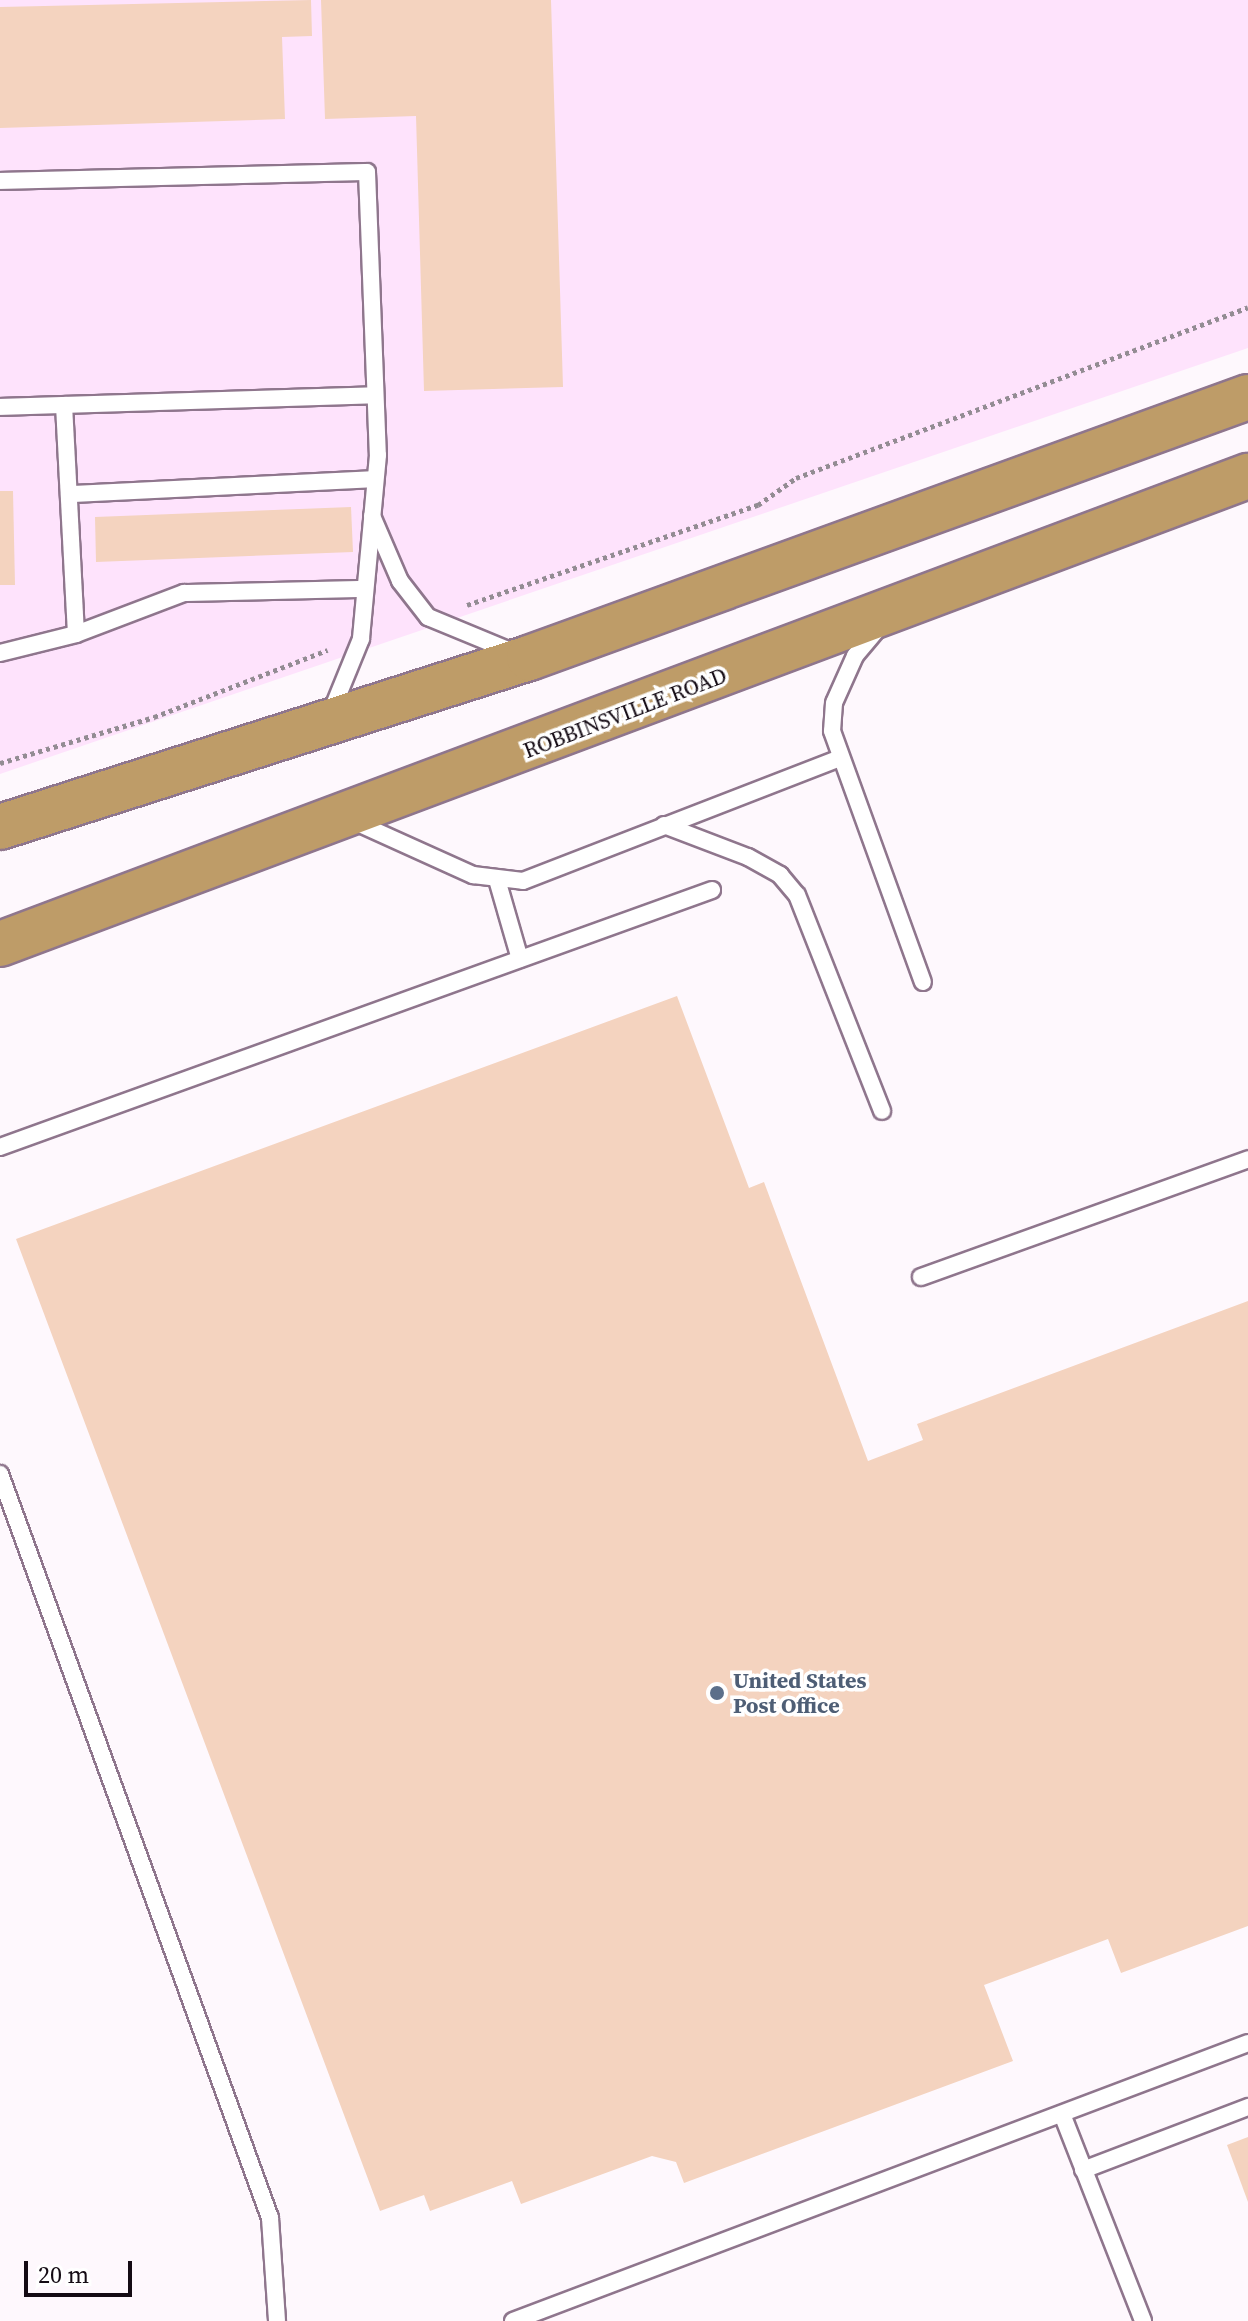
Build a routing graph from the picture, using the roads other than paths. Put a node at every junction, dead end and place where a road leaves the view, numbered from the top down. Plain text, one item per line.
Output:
1 (0, 181) edge
2 (375, 395) junction
3 (1248, 397) edge
4 (64, 405) junction
5 (0, 407) edge
6 (1248, 476) edge
7 (374, 479) junction
8 (71, 494) junction
9 (371, 515) junction
10 (361, 589) junction
11 (891, 613) junction
12 (76, 634) junction
13 (0, 653) edge
14 (529, 658) junction
15 (326, 723) junction
16 (837, 759) junction
17 (346, 818) junction
18 (664, 825) junction
19 (0, 827) edge
20 (498, 883) junction
21 (712, 890) dead end
22 (0, 944) edge
23 (520, 959) junction
24 (923, 982) dead end
25 (882, 1111) dead end
26 (0, 1147) edge
27 (1248, 1159) edge
28 (921, 1277) dead end
29 (0, 1474) edge
30 (1248, 2043) edge
31 (1248, 2107) edge
32 (1062, 2114) junction
33 (1083, 2170) junction
34 (277, 2321) edge
35 (513, 2321) edge
36 (1143, 2321) edge

1 - 2 lane
2 - 4 lane
2 - 7 lane
3 - 14 highway
4 - 5 lane
4 - 8 lane
6 - 11 highway, ROBBINSVILLE ROAD
7 - 8 lane
7 - 9 lane
8 - 12 lane
9 - 10 lane
9 - 14 lane
10 - 12 lane
10 - 15 lane
11 - 16 lane
11 - 17 highway, ROBBINSVILLE ROAD
12 - 13 lane
14 - 15 highway
15 - 19 highway
16 - 18 lane
16 - 24 lane
17 - 20 lane
17 - 22 highway, ROBBINSVILLE ROAD
18 - 20 lane
18 - 25 lane
20 - 23 lane
21 - 23 lane
23 - 26 lane
27 - 28 lane
29 - 34 lane
30 - 32 lane
31 - 33 lane
32 - 33 lane
32 - 35 lane
33 - 36 lane

